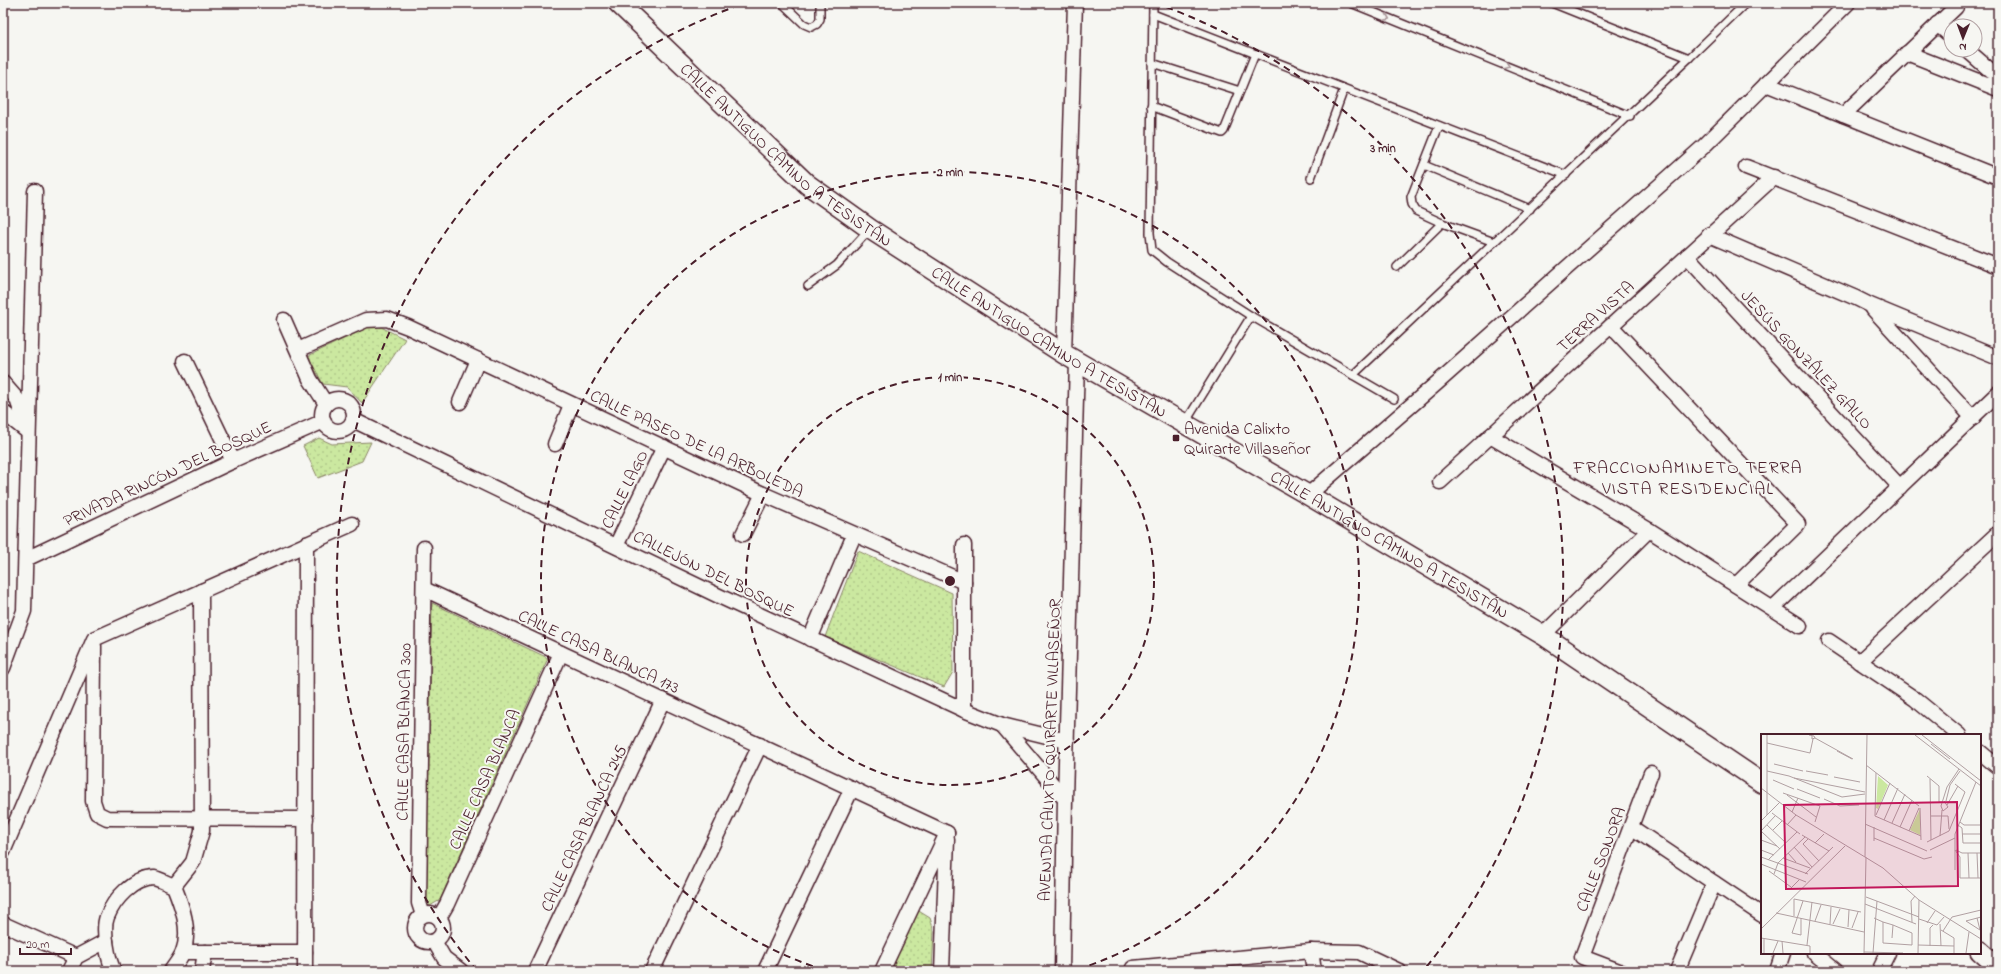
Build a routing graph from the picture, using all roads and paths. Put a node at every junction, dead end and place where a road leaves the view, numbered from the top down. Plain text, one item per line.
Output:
1 (618, 3) edge
2 (782, 3) edge
3 (820, 3) edge
4 (1075, 3) edge
5 (1153, 3) edge
6 (1351, 3) edge
7 (1552, 3) edge
8 (1746, 3) edge
9 (1848, 3) edge
10 (1956, 7) dead end
11 (1153, 14) junction
12 (1937, 24) junction
13 (1943, 29) edge
14 (1907, 53) junction
15 (1255, 54) junction
16 (1689, 58) junction
17 (1976, 58) edge
18 (1152, 63) junction
19 (1998, 77) edge
20 (1766, 84) junction
21 (1344, 89) junction
22 (1998, 89) edge
23 (1240, 91) junction
24 (1151, 106) junction
25 (1843, 115) junction
26 (1630, 116) junction
27 (1439, 126) junction
28 (1424, 165) junction
29 (1746, 168) dead end
30 (1566, 175) junction
31 (1774, 177) junction
32 (1998, 177) edge
33 (1311, 178) dead end
34 (35, 191) dead end
35 (1530, 209) junction
36 (1442, 223) junction
37 (870, 229) junction
38 (1710, 235) junction
39 (1494, 242) junction
40 (1687, 256) junction
41 (1998, 266) edge
42 (1397, 267) dead end
43 (808, 286) dead end
44 (1870, 306) junction
45 (1251, 316) junction
46 (284, 320) dead end
47 (1611, 326) junction
48 (298, 350) junction
49 (1070, 358) junction
50 (1998, 358) edge
51 (478, 360) junction
52 (185, 361) dead end
53 (1353, 375) junction
54 (3, 383) edge
55 (1998, 394) edge
56 (1394, 399) dead end
57 (460, 402) dead end
58 (326, 404) junction
59 (571, 405) junction
60 (3, 412) edge
61 (1973, 418) junction
62 (353, 420) junction
63 (324, 421) junction
64 (1185, 423) junction
65 (28, 433) junction
66 (1490, 436) junction
67 (555, 444) dead end
68 (664, 447) junction
69 (233, 461) junction
70 (1440, 482) dead end
71 (1900, 487) junction
72 (763, 494) junction
73 (1308, 495) junction
74 (352, 524) dead end
75 (1649, 530) junction
76 (743, 534) dead end
77 (854, 534) junction
78 (1995, 541) edge
79 (306, 544) junction
80 (964, 545) dead end
81 (616, 546) junction
82 (424, 548) dead end
83 (26, 559) junction
84 (964, 582) junction
85 (1736, 585) junction
86 (424, 589) junction
87 (201, 591) junction
88 (1773, 608) junction
89 (1800, 626) dead end
90 (1543, 635) junction
91 (94, 639) junction
92 (810, 639) junction
93 (1828, 641) dead end
94 (561, 653) junction
95 (1859, 662) junction
96 (3, 668) edge
97 (663, 700) junction
98 (964, 710) junction
99 (1002, 725) junction
100 (1958, 734) edge
101 (1067, 741) junction
102 (760, 746) junction
103 (1981, 753) edge
104 (1998, 767) edge
105 (1651, 773) dead end
106 (1761, 781) edge
107 (852, 788) junction
108 (1064, 799) junction
109 (202, 819) junction
110 (306, 819) junction
111 (1631, 827) junction
112 (947, 832) junction
113 (3, 852) edge
114 (1714, 883) junction
115 (174, 886) junction
116 (1761, 914) edge
117 (423, 915) junction
118 (438, 918) junction
119 (3, 924) edge
120 (106, 941) junction
121 (434, 941) junction
122 (1311, 951) junction
123 (183, 952) junction
124 (205, 952) junction
125 (305, 952) junction
126 (1981, 952) edge
127 (1784, 954) edge
128 (1815, 954) edge
129 (1888, 954) edge
130 (76, 957) junction
131 (1998, 966) edge
132 (1133, 968) dead end
133 (69, 971) edge
134 (114, 971) edge
135 (171, 971) edge
136 (202, 971) edge
137 (305, 971) edge
138 (461, 971) edge
139 (535, 971) edge
140 (652, 971) edge
141 (765, 971) edge
142 (882, 971) edge
143 (942, 971) edge
144 (1062, 971) edge
145 (1314, 971) edge
146 (1399, 971) edge
147 (1619, 971) edge
148 (1677, 971) edge
149 (1777, 971) edge
150 (1836, 971) edge
151 (1879, 971) edge

1 - 37 street, CALLE ANTIGUO CAMINO A TESISTÁN
2 - 3 lane
4 - 49 street, AVENIDA CALIXTO QUIRARTE VILLASEÑOR
5 - 11 lane
6 -> 26 lane
7 - 16 lane
8 - 16 lane
9 - 20 street
10 - 12 street
11 - 15 lane
11 - 18 lane
12 - 13 street
12 - 14 street
14 - 22 street
14 - 25 street
15 - 21 lane
15 - 23 lane
16 - 26 lane
17 - 19 street
18 - 23 lane
18 - 24 lane
20 - 25 street
20 - 73 street
21 - 27 lane
21 - 33 lane
23 - 24 lane
24 - 45 lane
25 - 32 street
26 - 30 lane
27 - 28 lane
27 - 30 lane
28 - 35 lane
28 - 36 lane
29 - 31 street
30 - 35 lane
31 - 38 street, TERRA VISTA
31 - 41 street
34 - 65 street
35 - 39 lane
36 - 39 lane
36 - 42 lane
37 - 43 lane
37 - 49 street, CALLE ANTIGUO CAMINO A TESISTÁN
38 - 40 street, TERRA VISTA
38 - 44 street
39 - 53 lane
40 - 47 street, TERRA VISTA
40 - 71 street, JESÚS GONZÁLEZ GALLO
44 - 50 street
44 - 61 street
45 - 53 lane
45 - 64 lane
46 - 48 street
47 - 66 street, TERRA VISTA
47 - 85 street
48 - 51 street, CALLE PASEO DE LA ARBOLEDA
48 - 58 street
49 - 64 street, CALLE ANTIGUO CAMINO A TESISTÁN
49 - 101 street, AVENIDA CALIXTO QUIRARTE VILLASEÑOR
51 - 57 street
51 - 59 street, CALLE PASEO DE LA ARBOLEDA
52 - 69 street
53 - 56 lane
54 - 65 street
55 - 61 street
58 - 62 street
58 - 63 street
59 - 67 street
59 - 68 street, CALLE PASEO DE LA ARBOLEDA
60 - 65 street
61 - 71 street
62 - 63 street
62 - 81 street, CALLEJÓN DEL BOSQUE
63 - 69 street, PRIVADA RINCÓN DEL BOSQUE
64 - 73 street, CALLE ANTIGUO CAMINO A TESISTÁN
65 - 83 street
66 - 70 street, TERRA VISTA
66 - 75 street
68 - 72 street, CALLE PASEO DE LA ARBOLEDA
68 - 81 street, CALLE LAGO
69 - 83 street, PRIVADA RINCÓN DEL BOSQUE
71 - 88 street
72 - 76 street
72 - 77 street, CALLE PASEO DE LA ARBOLEDA
73 - 90 street, CALLE ANTIGUO CAMINO A TESISTÁN
74 - 79 street
75 - 85 street
75 - 90 street
77 - 84 street, CALLE PASEO DE LA ARBOLEDA
77 - 92 street
78 - 95 street
79 - 87 street
79 - 110 street
80 - 84 street
81 - 92 street, CALLEJÓN DEL BOSQUE
82 - 86 street, CALLE CASA BLANCA 300
83 - 96 street
84 - 98 street
85 - 88 street
86 - 94 street, CALLE CASA BLANCA 173
86 - 117 street, CALLE CASA BLANCA 300
87 - 91 street
87 - 109 street
88 - 89 street
90 - 106 street, CALLE ANTIGUO CAMINO A TESISTÁN
91 - 109 street
91 - 113 street
92 - 98 street, CALLEJÓN DEL BOSQUE
93 - 95 street
94 - 97 street, CALLE CASA BLANCA 173
94 - 118 street, CALLE CASA BLANCA
95 - 100 street
97 - 102 street, CALLE CASA BLANCA 173
97 - 139 street, CALLE CASA BLANCA 245
98 - 99 street, CALLEJÓN DEL BOSQUE
99 - 101 street, CALLEJÓN DEL BOSQUE
99 - 108 street
101 - 108 street, AVENIDA CALIXTO QUIRARTE VILLASEÑOR
102 - 107 street, CALLE CASA BLANCA 173
102 - 140 street
103 - 104 street
105 - 111 street, CALLE SONORA
107 - 112 street, CALLE CASA BLANCA 173
107 - 141 street
108 - 144 street, AVENIDA CALIXTO QUIRARTE VILLASEÑOR
109 - 110 street
109 - 115 street
110 - 125 street
111 - 114 street
111 - 147 street, CALLE SONORA
112 - 142 street
112 - 143 street
114 - 116 street
114 - 148 street
115 - 120 street
115 - 123 street
117 - 118 street
117 - 121 street
118 - 121 street
119 - 130 street
120 - 130 street
120 - 134 street
121 - 138 street
122 - 132 street
122 - 145 street
122 - 146 street
123 - 124 street
123 - 135 street
124 - 125 street
124 - 136 street
125 - 137 street
126 - 131 street
127 - 149 street
128 - 150 street
129 - 151 street
130 - 133 street

